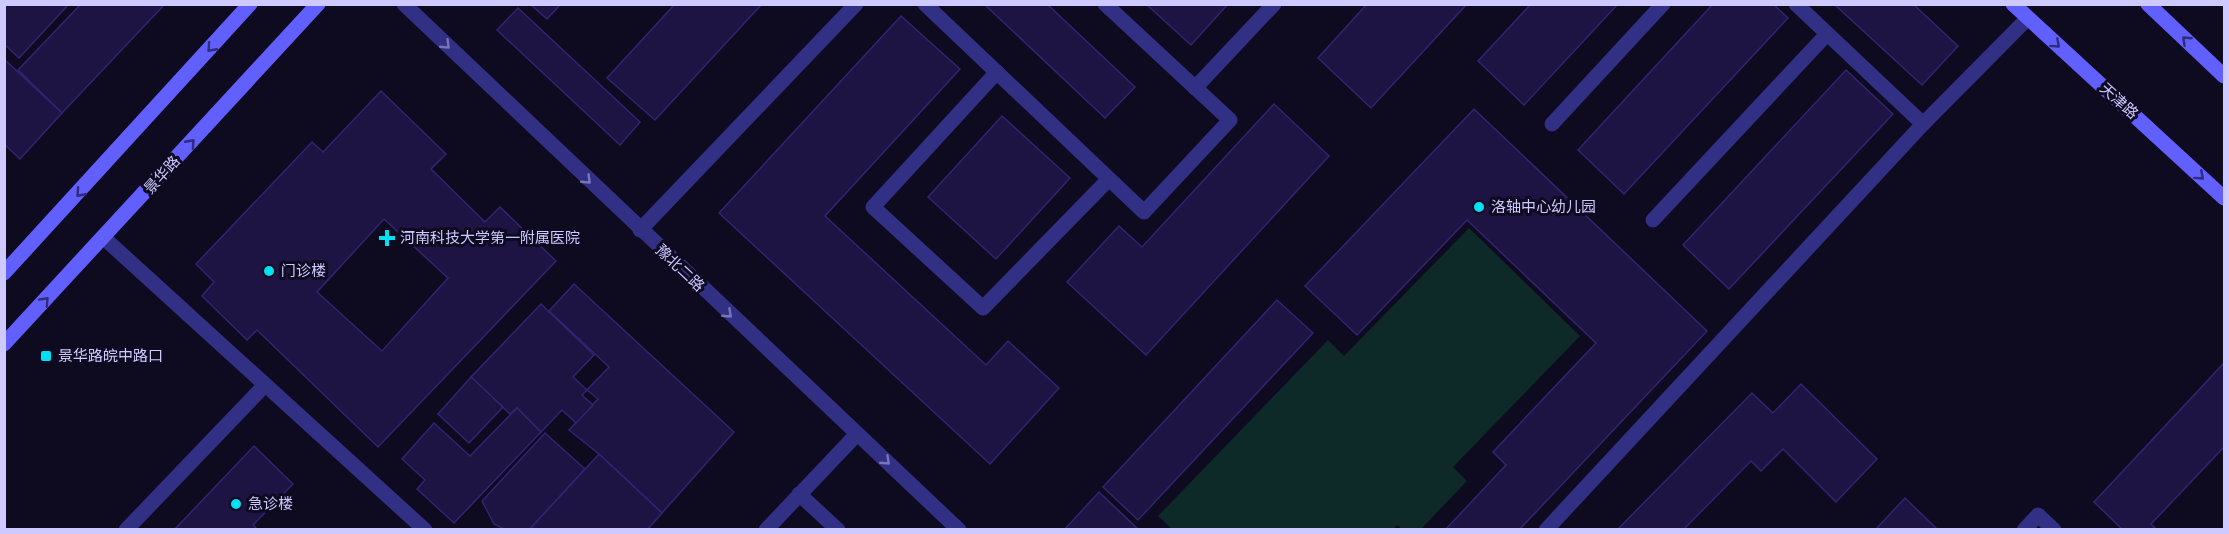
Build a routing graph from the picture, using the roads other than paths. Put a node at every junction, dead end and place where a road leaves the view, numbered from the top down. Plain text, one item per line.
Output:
1 (250, 4) edge
2 (318, 4) edge
3 (404, 4) edge
4 (856, 4) edge
5 (926, 4) edge
6 (1106, 4) edge
7 (1274, 4) edge
8 (1663, 4) edge
9 (1796, 4) edge
10 (2013, 4) edge
11 (2148, 4) edge
12 (2028, 18) junction
13 (1827, 34) junction
14 (997, 72) junction
15 (2224, 76) edge
16 (1195, 88) junction
17 (1552, 124) dead end
18 (1923, 124) junction
19 (1109, 179) junction
20 (2224, 198) edge
21 (1653, 220) dead end
22 (640, 231) junction
23 (104, 238) junction
24 (4, 273) edge
25 (4, 344) edge
26 (265, 385) junction
27 (857, 434) junction
28 (799, 494) junction
29 (126, 530) edge
30 (425, 530) edge
31 (766, 530) edge
32 (838, 530) edge
33 (959, 530) edge
34 (1546, 530) edge
35 (2024, 530) edge
36 (2054, 530) edge

1 -> 24 main road
23 -> 2 main road, 景华路
3 -> 22 street, 豫北二路
4 - 22 street
5 - 14 street
6 - 16 street
7 - 16 street
8 - 17 street
9 - 13 street
10 - 12 main road, 天津路
15 -> 11 main road
12 - 18 street
12 -> 20 main road, 天津路
13 - 18 street
13 - 21 street
14 - 19 street
14 - 19 street
16 - 19 street
18 - 34 street
22 -> 27 street, 豫北二路
25 -> 23 main road, 景华路
23 - 26 street
26 - 29 street
26 - 30 street
27 - 28 street
27 -> 33 street, 豫北二路
28 - 31 street
28 - 32 street
35 - 36 street

